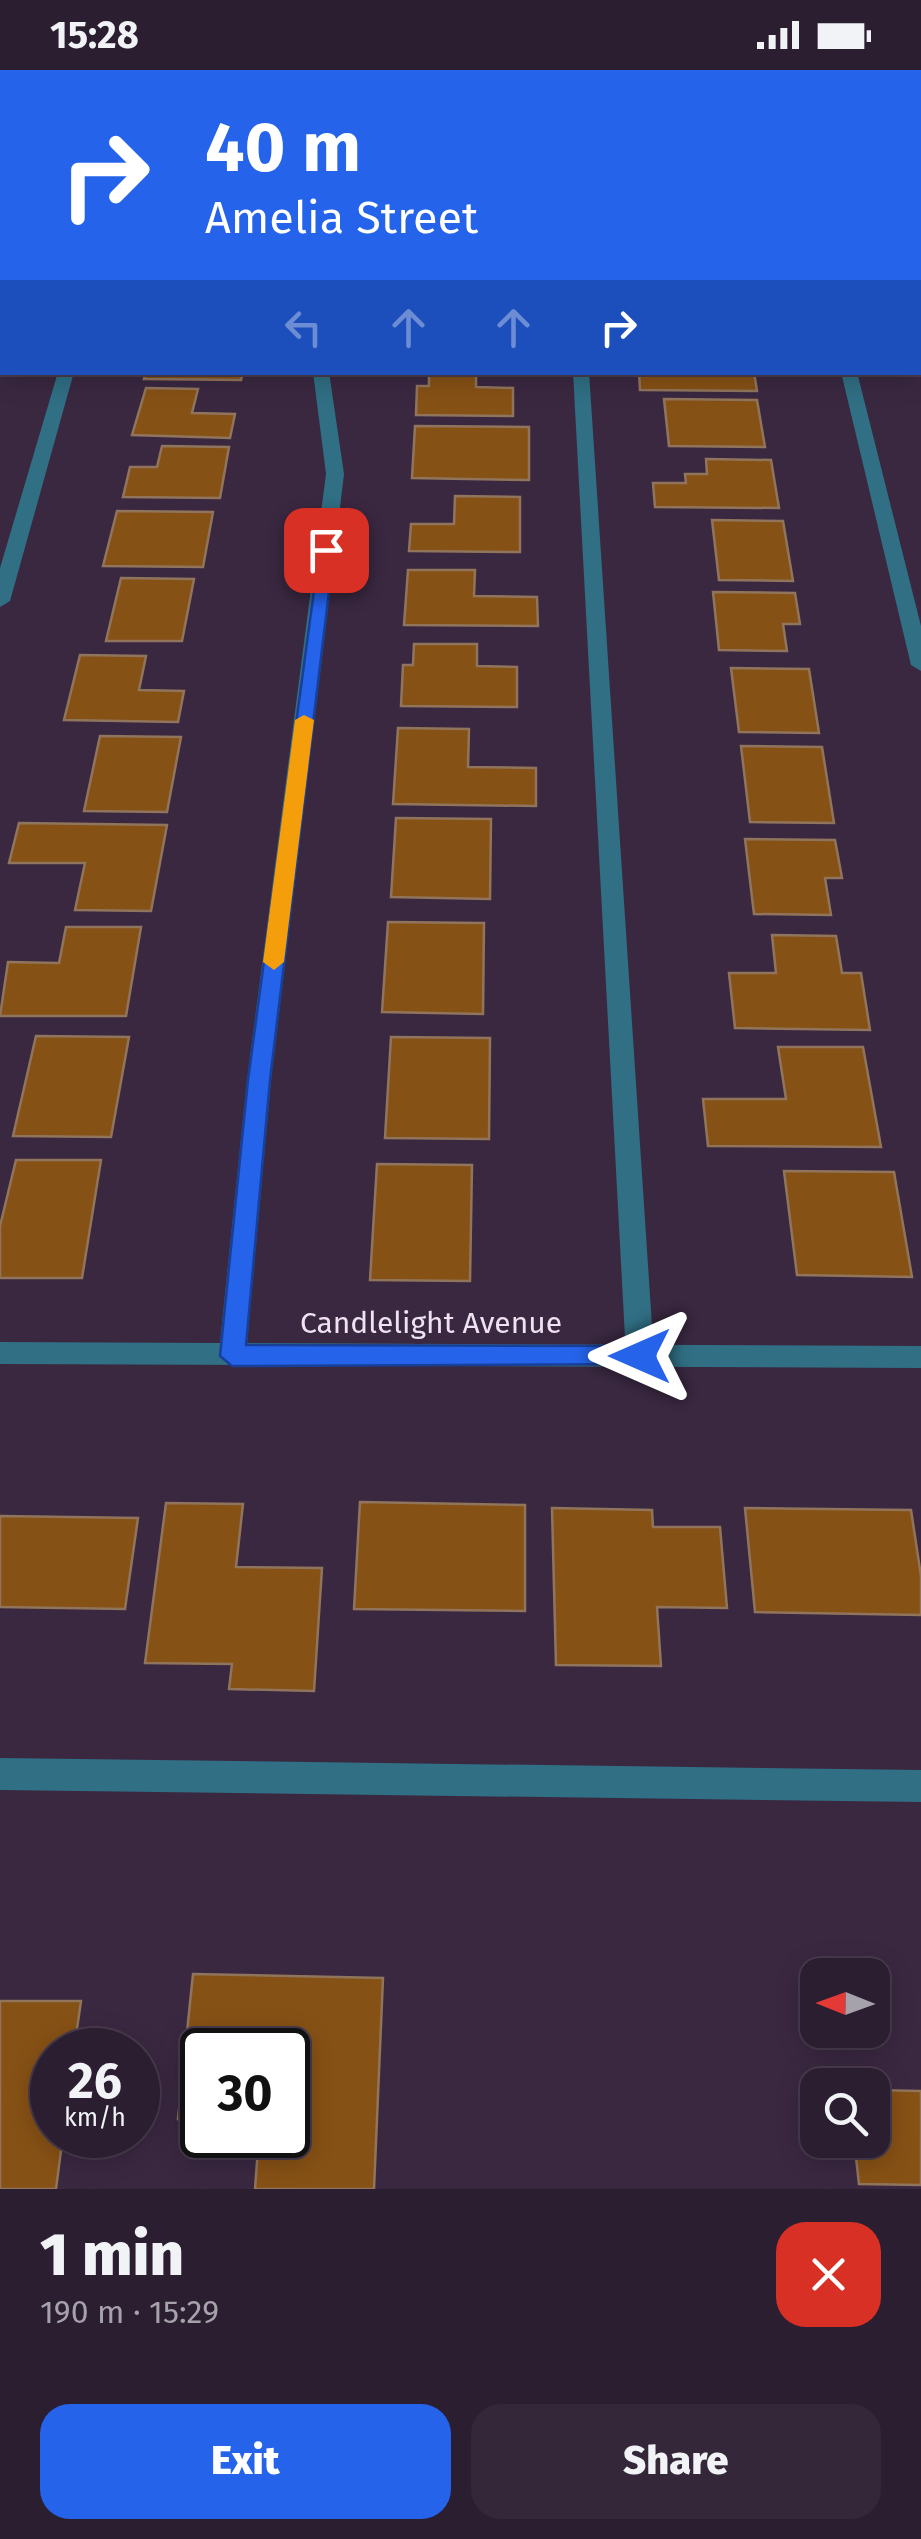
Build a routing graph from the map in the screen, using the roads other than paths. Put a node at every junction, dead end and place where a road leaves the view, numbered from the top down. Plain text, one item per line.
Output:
1 (65, 375) edge
2 (321, 375) edge
3 (582, 375) edge
4 (850, 375) edge
5 (0, 601) edge
6 (921, 665) edge
7 (0, 1353) edge
8 (232, 1356) junction
9 (640, 1356) junction
10 (921, 1357) edge
11 (0, 1774) edge
12 (921, 1786) edge

1 - 5 street
2 - 8 street
3 - 9 street
4 - 6 street
7 - 8 street, Candlelight Avenue
8 - 9 street, Candlelight Avenue
9 - 10 street, Candlelight Avenue
11 - 12 street

